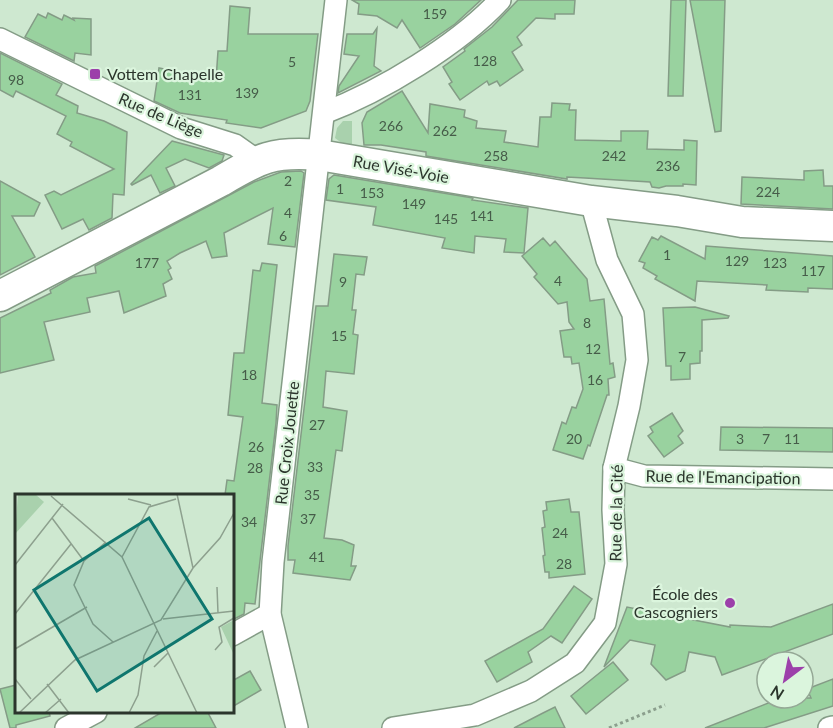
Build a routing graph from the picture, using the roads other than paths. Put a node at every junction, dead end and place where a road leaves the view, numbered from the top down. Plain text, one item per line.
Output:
1 (336, 0) edge
2 (500, 0) edge
3 (0, 39) edge
4 (324, 113) junction
5 (319, 155) junction
6 (256, 160) junction
7 (591, 201) junction
8 (833, 226) edge
9 (0, 296) edge
10 (614, 468) junction
11 (833, 479) edge
12 (270, 614) junction
13 (234, 634) edge
14 (92, 713) edge
15 (476, 722) edge
16 (66, 728) edge
17 (297, 728) edge
18 (393, 728) edge

1 - 4 street, Rue Croix Jouette
2 - 4 street
3 - 6 street, Rue de Liège
4 - 5 street, Rue Croix Jouette
5 - 6 street, Rue Visé-Voie
5 - 7 street, Rue Visé-Voie
5 - 12 street, Rue Croix Jouette
6 - 9 street, Rue Visé-Voie
7 - 8 street, Rue Visé-Voie
7 - 10 street, Rue de la Cité
10 - 11 street, Rue de l'Emancipation
10 - 15 street, Rue de la Cité
12 - 13 street
12 - 17 street, Rue Croix Jouette
14 - 16 street
15 - 18 street, Rue de la Cité

